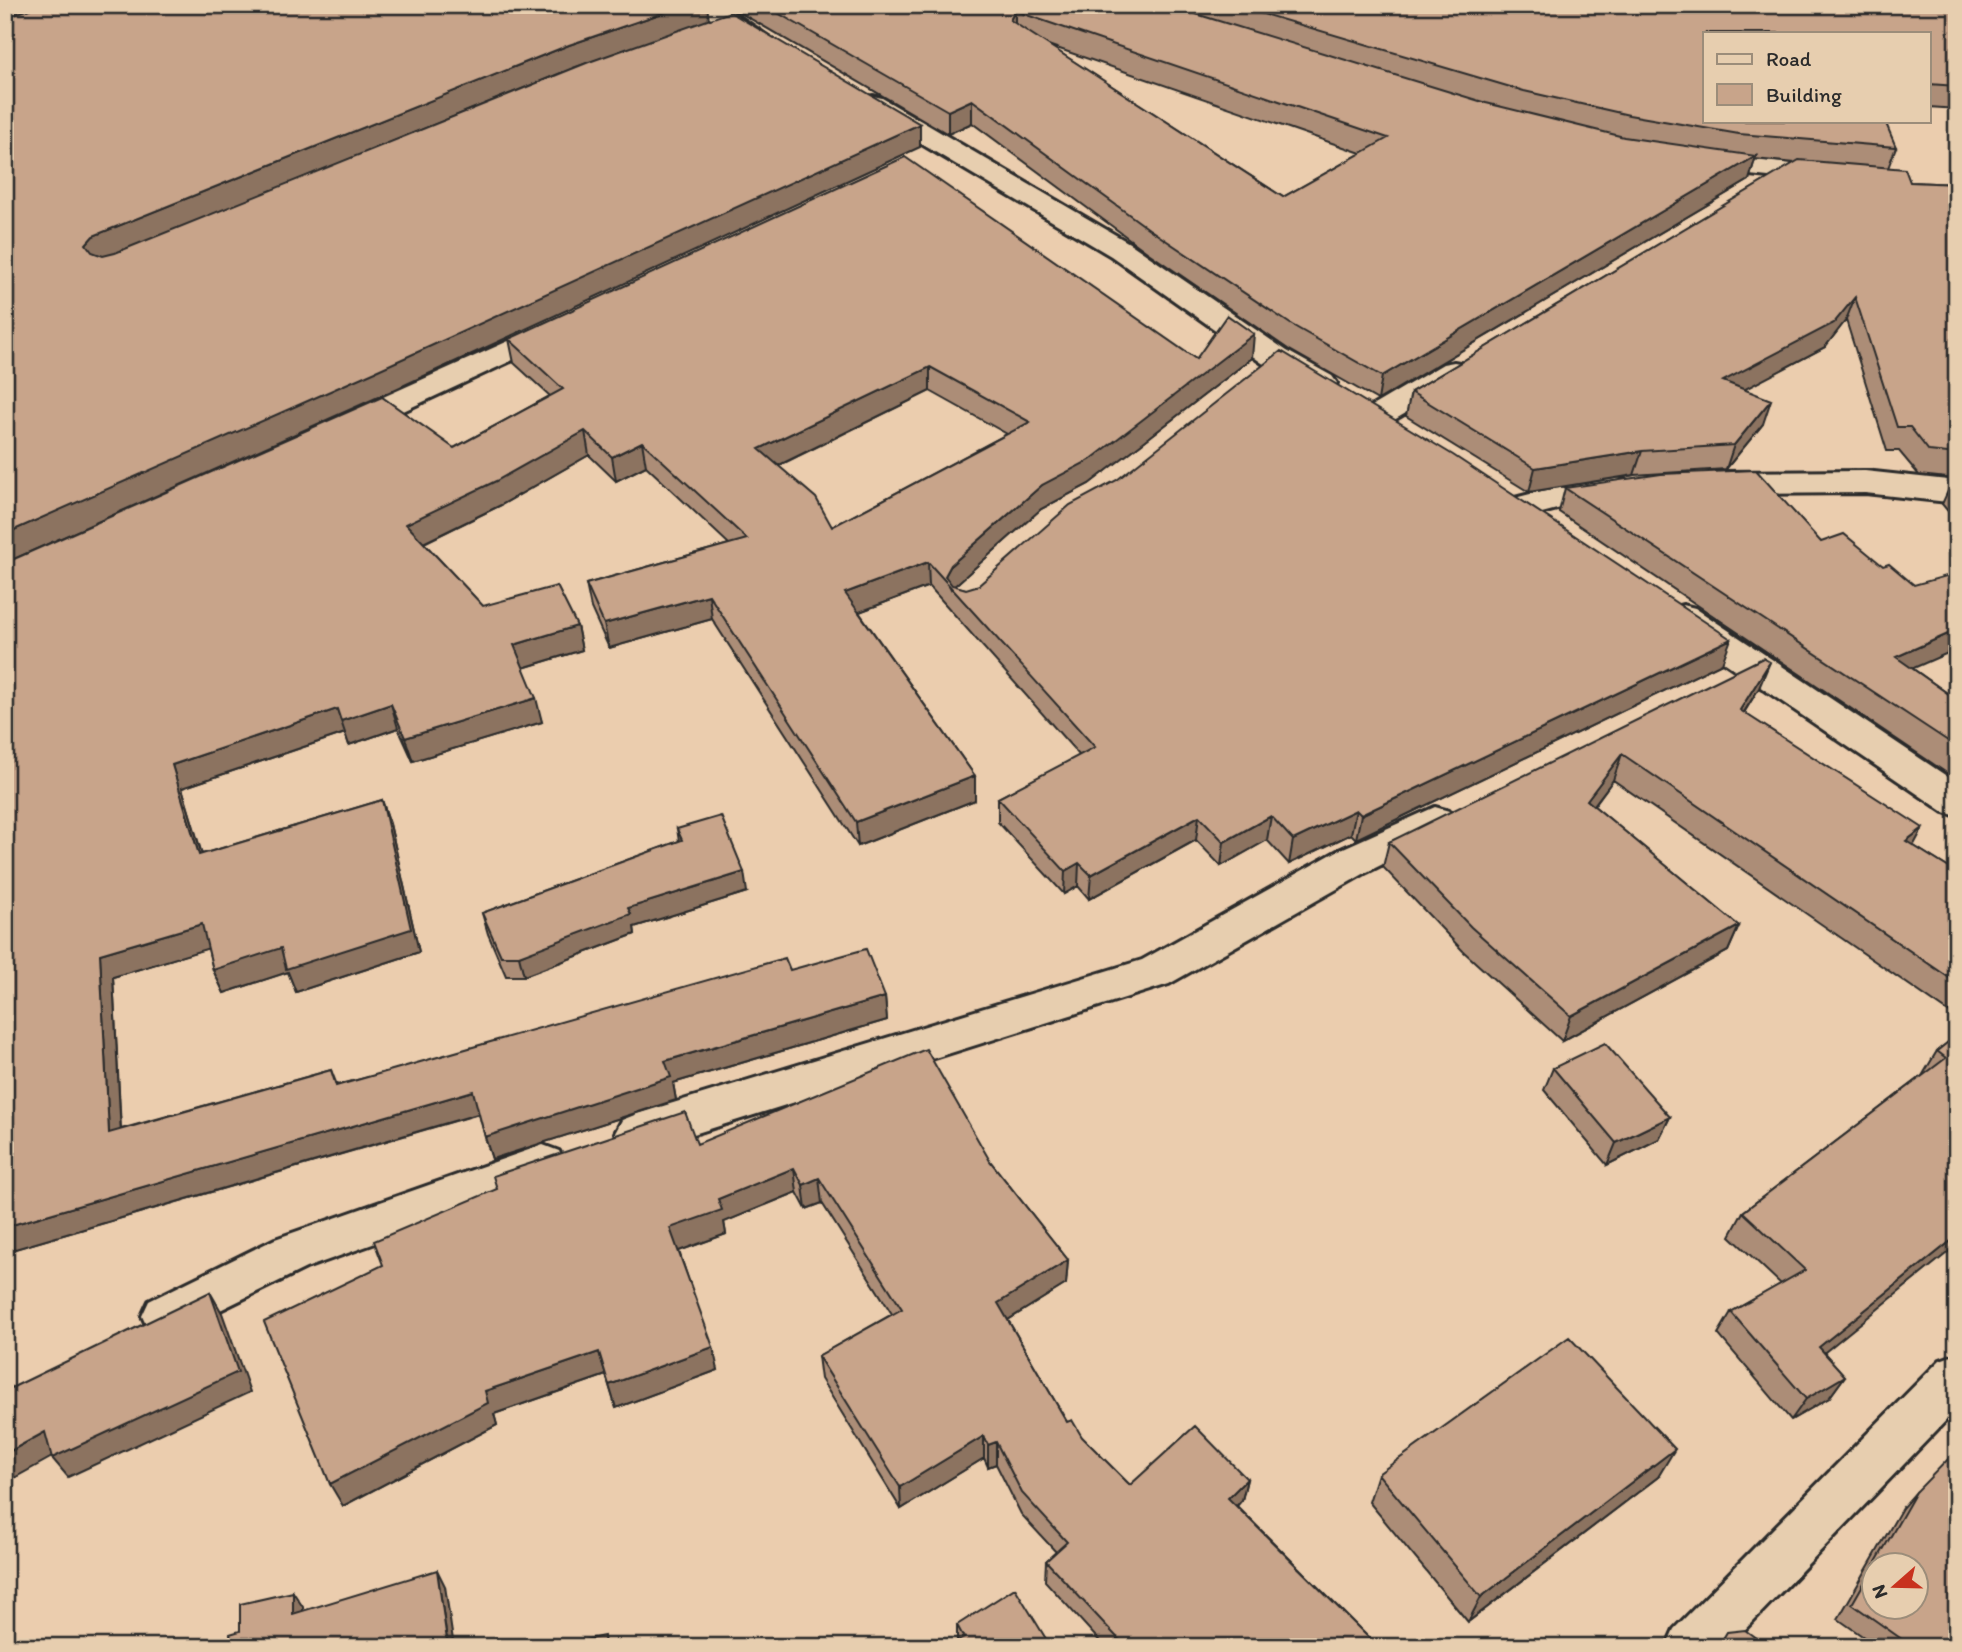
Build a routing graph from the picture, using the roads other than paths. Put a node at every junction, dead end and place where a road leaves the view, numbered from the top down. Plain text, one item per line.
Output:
1 (714, 21) edge
2 (792, 58) edge
3 (852, 92) edge
4 (948, 146) junction
5 (1677, 158) edge
6 (910, 164) edge
7 (1789, 171) junction
8 (1857, 179) edge
9 (1742, 199) edge
10 (584, 316) edge
11 (1484, 353) edge
12 (1359, 405) junction
13 (321, 437) edge
14 (1411, 437) edge
15 (1957, 492) edge
16 (1556, 529) edge
17 (1655, 597) edge
18 (1754, 665) junction
19 (1717, 683) edge
20 (1957, 802) edge
21 (1466, 806) edge
22 (129, 1334) edge
23 (1957, 1377) edge
24 (1692, 1647) edge

1 - 2 street
3 - 4 street
4 - 6 street
4 - 12 street
5 - 7 street
7 - 8 street
7 - 9 street
10 - 13 street
11 - 12 street
12 - 14 street
15 - 16 street
17 - 18 street
18 - 19 street
18 - 20 street
21 - 22 street
23 - 24 street

